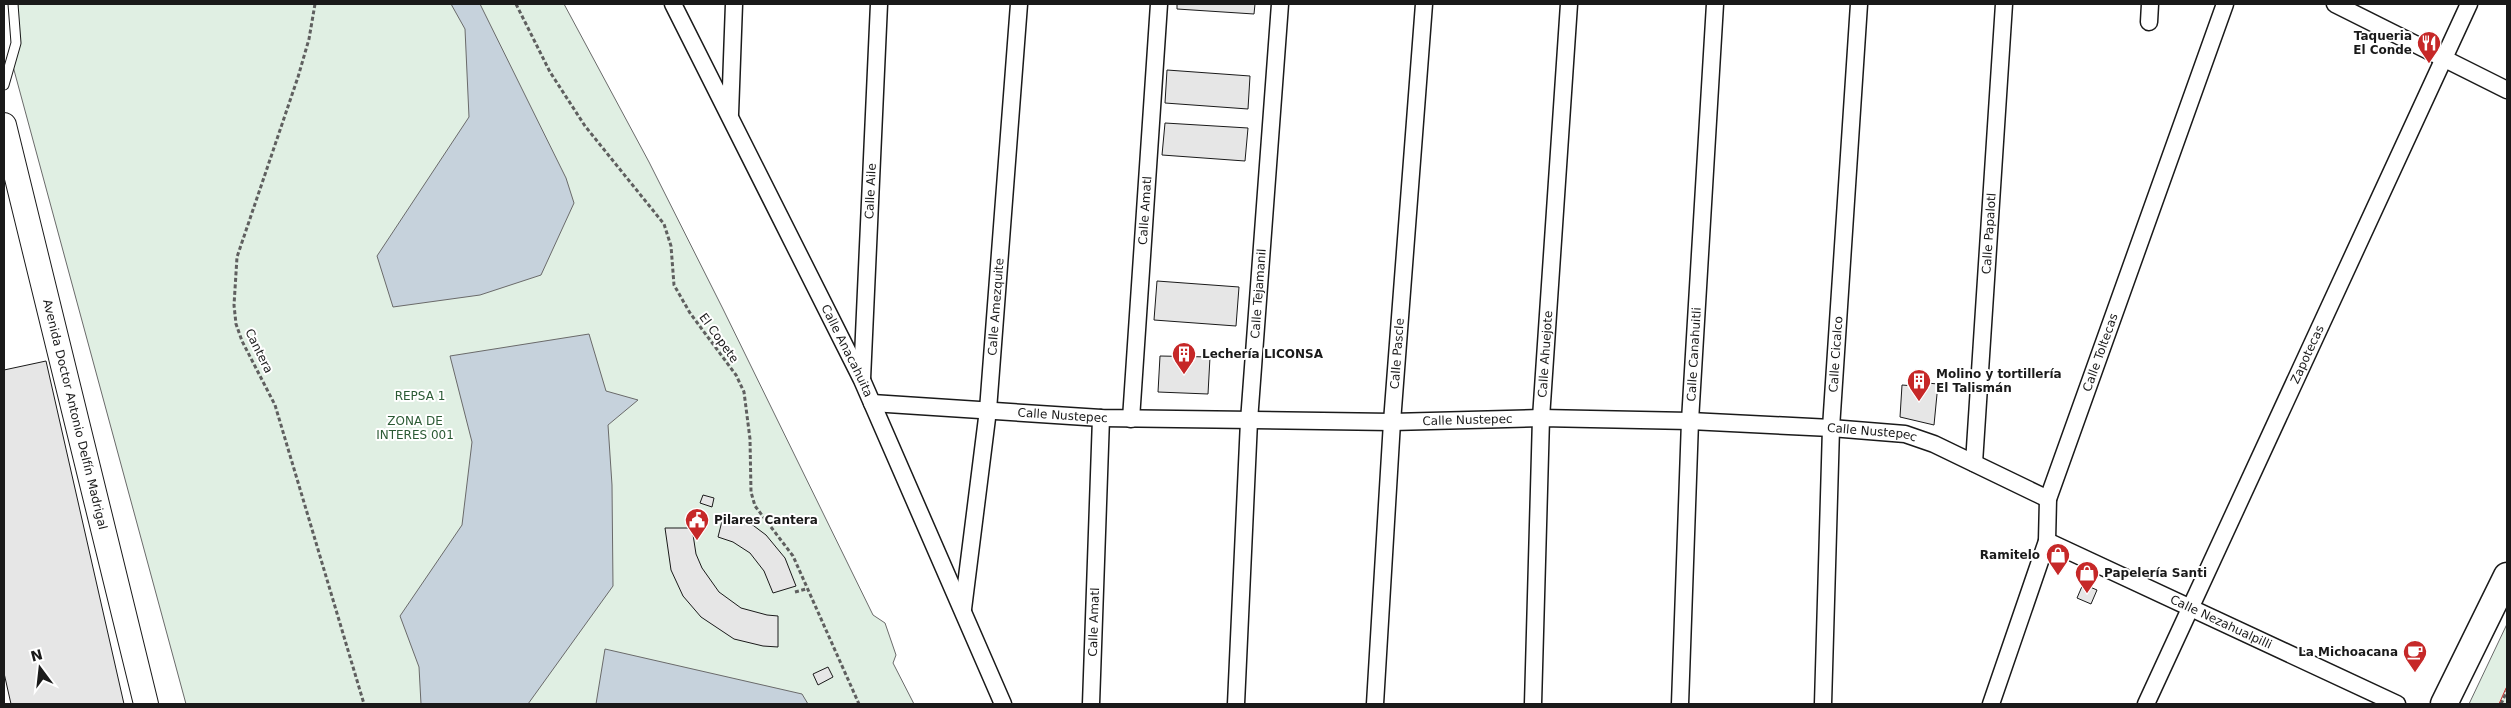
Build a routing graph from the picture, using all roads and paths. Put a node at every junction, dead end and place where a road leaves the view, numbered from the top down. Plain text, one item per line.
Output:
1 (13, 4) edge
2 (315, 4) edge
3 (516, 4) edge
4 (673, 4) edge
5 (734, 4) edge
6 (879, 4) edge
7 (1019, 4) edge
8 (1159, 4) edge
9 (1280, 4) edge
10 (1424, 4) edge
11 (1569, 4) edge
12 (1714, 4) edge
13 (1859, 4) edge
14 (2004, 4) edge
15 (2150, 4) edge
16 (2226, 4) edge
17 (2335, 4) edge
18 (2469, 4) edge
19 (2149, 22) dead end
20 (2442, 59) junction
21 (4, 85) edge
22 (2507, 90) edge
23 (730, 116) junction
24 (4, 125) edge
25 (862, 380) junction
26 (872, 403) junction
27 (988, 410) junction
28 (1101, 418) junction
29 (1541, 418) junction
30 (1132, 419) junction
31 (1249, 420) junction
32 (1690, 421) junction
33 (1392, 422) junction
34 (1831, 428) junction
35 (1974, 463) junction
36 (2048, 499) junction
37 (2047, 541) junction
38 (2507, 576) edge
39 (806, 589) junction
40 (796, 592) dead end
41 (2192, 607) junction
42 (963, 609) junction
43 (2507, 691) edge
44 (146, 704) edge
45 (364, 704) edge
46 (859, 704) edge
47 (1003, 704) edge
48 (1091, 704) edge
49 (1236, 704) edge
50 (1375, 704) edge
51 (1533, 704) edge
52 (1680, 704) edge
53 (1823, 704) edge
54 (1991, 704) edge
55 (2146, 704) edge
56 (2397, 704) edge
57 (2444, 704) edge
58 (2501, 704) edge

1 - 21 lane
2 - 45 path, Cantera
3 - 39 path, El Copete
4 - 23 street, Calle Anacahuita
5 - 23 street
6 - 25 street, Calle Aile
7 - 27 street, Calle Amezquite
8 - 30 street, Calle Amatl
9 - 31 street, Calle Tejamanil
10 - 33 street, Calle Pascle
11 - 29 street, Calle Ahuejote
12 - 32 street, Calle Canahuitli
13 - 34 street, Calle Cicalco
14 - 35 street, Calle Papalotl
15 - 19 street
16 - 36 street, Calle Toltecas
17 - 20 street
18 - 20 street, Zapotecas
20 - 22 street
20 - 41 street, Zapotecas
23 - 25 street, Calle Anacahuita
24 - 44 main road, Avenida Doctor Antonio Delfín Madrigal
25 - 26 street, Calle Anacahuita
26 - 27 street, Calle Nustepec
26 - 42 street, Calle Anacahuita
27 - 28 street, Calle Nustepec
27 - 42 street, Calle Amezquite
28 - 30 street, Calle Nustepec
28 - 48 street, Calle Amatl
29 - 32 street, Calle Nustepec
29 - 33 street, Calle Nustepec
29 - 51 street, Calle Ahuejote
30 - 31 street, Calle Nustepec
31 - 33 street, Calle Nustepec
31 - 49 street, Calle Tejamanil
32 - 34 street, Calle Nustepec
32 - 52 street, Calle Canahuitli
33 - 50 street, Calle Pascle
34 - 35 street, Calle Nustepec
34 - 53 street, Calle Cicalco
35 - 36 street, Calle Nustepec
36 - 37 street, Calle Toltecas
37 - 41 street, Calle Nezahualpilli
37 - 54 street, Calle Toltecas
38 - 57 main road
39 - 40 path
39 - 46 path, El Copete
41 - 55 street, Zapotecas
41 - 56 street, Calle Nezahualpilli
42 - 47 street, Calle Anacahuita
43 - 58 path

